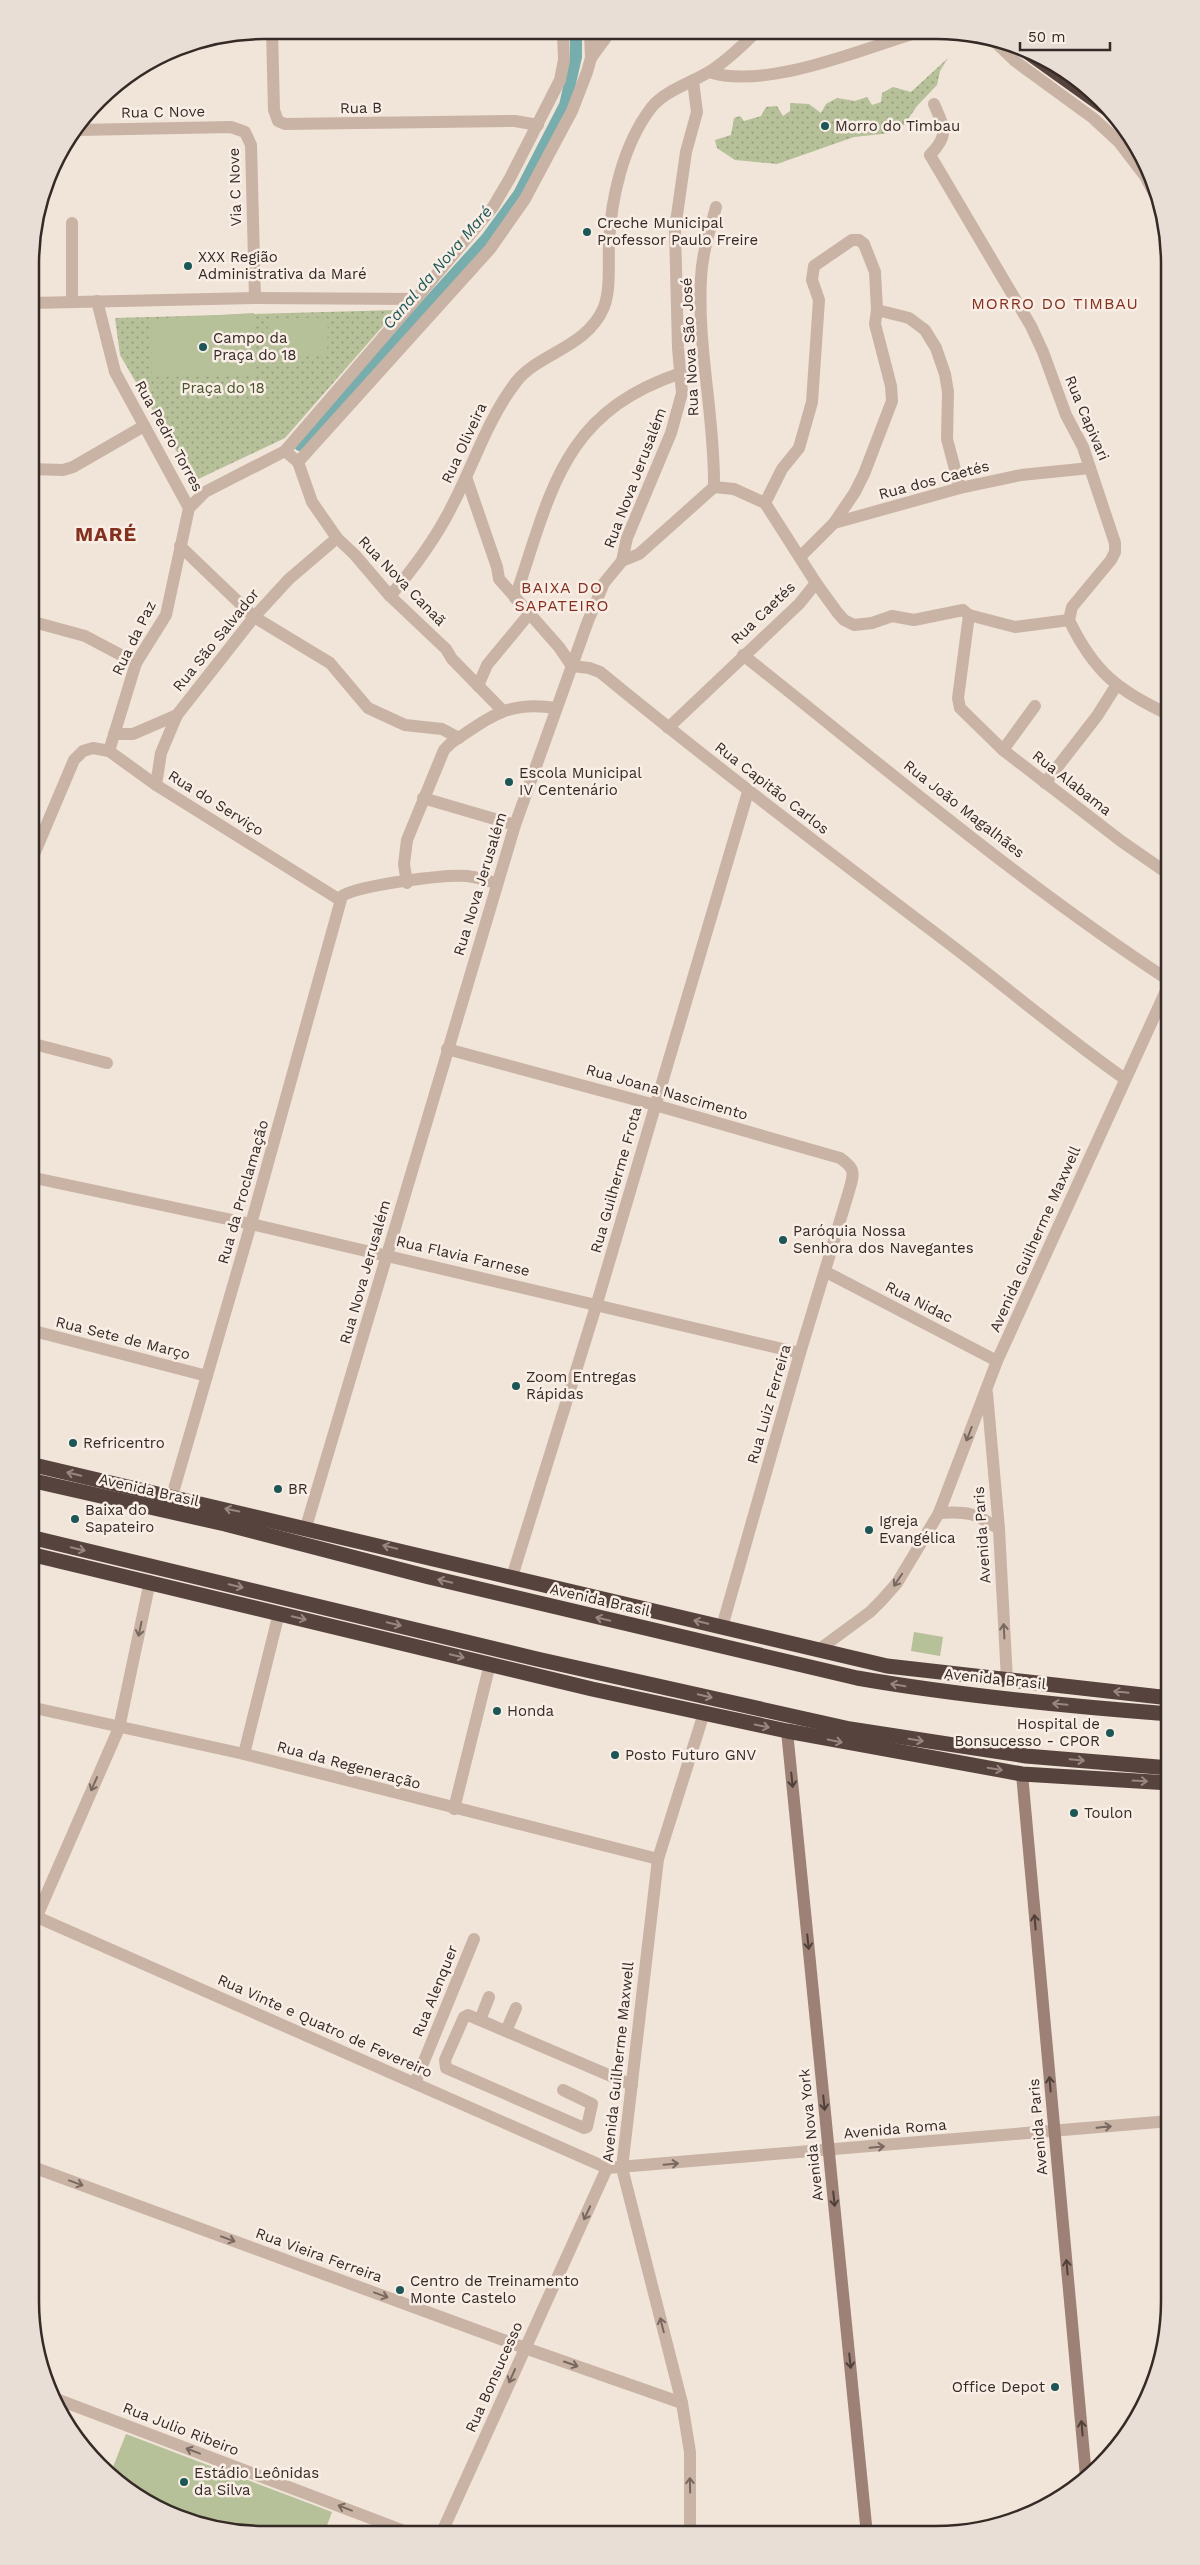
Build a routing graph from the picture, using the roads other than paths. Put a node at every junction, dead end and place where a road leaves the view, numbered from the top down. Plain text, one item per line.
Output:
1 (272, 39) edge
2 (563, 39) edge
3 (590, 39) edge
4 (605, 39) edge
5 (749, 39) edge
6 (896, 39) edge
7 (1002, 48) edge
8 (591, 58) junction
9 (1048, 69) edge
10 (709, 72) junction
11 (693, 81) junction
12 (1082, 92) edge
13 (934, 104) dead end
14 (538, 125) junction
15 (83, 130) edge
16 (248, 135) joint
17 (1141, 171) edge
18 (716, 207) dead end
19 (72, 223) dead end
20 (255, 298) junction
21 (416, 300) junction
22 (97, 301) junction
23 (72, 302) junction
24 (39, 303) edge
25 (877, 310) junction
26 (681, 373) junction
27 (144, 426) junction
28 (284, 451) junction
29 (298, 462) junction
30 (1090, 468) junction
31 (39, 469) edge
32 (466, 477) junction
33 (714, 487) junction
34 (960, 488) junction
35 (765, 503) junction
36 (190, 508) junction
37 (834, 523) junction
38 (337, 538) junction
39 (180, 546) junction
40 (800, 556) junction
41 (622, 561) junction
42 (816, 583) junction
43 (390, 596) junction
44 (515, 598) junction
45 (530, 612) junction
46 (969, 615) junction
47 (254, 617) junction
48 (1069, 620) junction
49 (39, 624) edge
50 (743, 654) junction
51 (136, 663) junction
52 (572, 666) junction
53 (478, 686) junction
54 (1116, 686) junction
55 (1035, 706) dead end
56 (556, 708) junction
57 (502, 710) junction
58 (1161, 710) edge
59 (176, 715) junction
60 (668, 728) junction
61 (114, 734) junction
62 (459, 738) junction
63 (1003, 750) junction
64 (109, 751) junction
65 (1045, 783) junction
66 (156, 785) junction
67 (748, 792) junction
68 (423, 798) junction
69 (515, 826) junction
70 (39, 843) edge
71 (1161, 869) edge
72 (407, 883) junction
73 (497, 883) junction
74 (341, 898) junction
75 (1161, 976) edge
76 (1161, 1001) edge
77 (39, 1045) edge
78 (447, 1049) junction
79 (107, 1063) dead end
80 (1125, 1079) junction
81 (655, 1105) junction
82 (39, 1179) edge
83 (849, 1191) joint
84 (251, 1224) junction
85 (387, 1256) junction
86 (826, 1272) junction
87 (597, 1303) junction
88 (39, 1332) edge
89 (800, 1353) junction
90 (997, 1361) junction
91 (208, 1376) junction
92 (986, 1389) junction
93 (39, 1466) edge
94 (39, 1482) edge
95 (172, 1496) junction
96 (939, 1513) junction
97 (306, 1527) junction
98 (999, 1529) junction
99 (39, 1539) edge
100 (39, 1556) edge
101 (512, 1576) junction
102 (150, 1581) junction
103 (279, 1613) junction
104 (637, 1627) junction
105 (722, 1627) junction
106 (817, 1651) junction
107 (537, 1658) junction
108 (490, 1664) junction
109 (1007, 1680) junction
110 (1161, 1697) edge
111 (39, 1709) edge
112 (704, 1713) junction
113 (1161, 1713) edge
114 (119, 1728) junction
115 (787, 1731) junction
116 (244, 1754) junction
117 (1161, 1767) edge
118 (1022, 1774) junction
119 (1161, 1782) edge
120 (454, 1809) junction
121 (658, 1859) junction
122 (39, 1902) edge
123 (39, 1918) edge
124 (474, 1939) dead end
125 (490, 1997) dead end
126 (516, 2008) dead end
127 (480, 2020) junction
128 (506, 2032) junction
129 (415, 2083) junction
130 (632, 2085) junction
131 (563, 2090) dead end
132 (1161, 2122) edge
133 (1055, 2132) junction
134 (829, 2150) junction
135 (607, 2168) junction
136 (622, 2168) junction
137 (39, 2169) edge
138 (525, 2348) junction
139 (62, 2401) edge
140 (682, 2403) junction
141 (1085, 2471) edge
142 (392, 2526) edge
143 (445, 2526) edge
144 (690, 2526) edge
145 (866, 2526) edge

1 - 14 street, Rua B
2 - 14 street
3 - 8 street
4 - 8 street
5 - 10 street, Rua Oliveira
6 - 10 street
7 - 17 street
8 - 29 street
9 - 12 highway
10 - 11 street, Rua Oliveira
11 - 26 street, Rua Nova Jerusalém
11 - 32 street, Rua Oliveira
13 - 30 street, Rua Capivari
14 - 21 street
15 - 16 street, Rua C Nove
16 - 20 street, Via C Nove
18 - 33 street, Rua Nova São José
19 - 23 street
20 - 21 street
20 - 22 street
21 - 28 street
22 - 23 street
22 - 27 street, Rua Pedro Torres
23 - 24 street
25 - 34 street
25 - 35 street
25 - 37 street
26 - 41 street, Rua Nova Jerusalém
26 - 44 street
27 - 31 street
27 - 36 street, Rua Pedro Torres
28 - 29 street
28 - 36 street, Rua Pedro Torres
29 - 38 street, Rua Nova Canaã
30 - 34 street, Rua dos Caetés
30 - 48 street, Rua Capivari
32 - 43 street, Rua Oliveira
32 - 44 street
33 - 35 street
33 - 41 street
34 - 37 street, Rua dos Caetés
35 - 40 street, Rua Caetés
36 - 39 street, Rua da Paz
37 - 40 street, Rua dos Caetés
38 - 43 street, Rua Nova Canaã
38 - 47 street, Rua São Salvador
39 - 47 street
39 - 51 street, Rua da Paz
40 - 42 street, Rua Caetés
41 - 52 street, Rua Nova Jerusalém
42 - 46 street
42 - 50 street, Rua Caetés
43 - 53 street, Rua Nova Canaã
44 - 45 street
45 - 52 street
45 - 53 street
46 - 48 street
46 - 63 street, Rua Alabama
47 - 59 street, Rua São Salvador
47 - 62 street
48 - 54 street
49 - 51 street
50 - 60 street, Rua Caetés
50 - 75 street, Rua João Magalhães
51 - 61 street, Rua da Paz
52 - 56 street, Rua Nova Jerusalém
52 - 60 street, Rua Capitão Carlos
53 - 57 street, Rua Nova Canaã
54 - 58 street
54 - 65 street
55 - 63 street
56 - 57 street
56 - 69 street, Rua Nova Jerusalém
57 - 62 street
59 - 61 street
59 - 66 street, Rua São Salvador
60 - 67 street, Rua Capitão Carlos
61 - 64 street, Rua da Paz
62 - 68 street
63 - 65 street, Rua Alabama
64 - 66 street, Rua do Serviço
64 - 70 street
65 - 71 street, Rua Alabama
66 - 74 street, Rua do Serviço
67 - 80 street, Rua Capitão Carlos
67 - 81 street, Rua Guilherme Frota
68 - 69 street
68 - 72 street
69 - 73 street, Rua Nova Jerusalém
72 - 73 street
72 - 74 street
73 - 78 street, Rua Nova Jerusalém
74 - 84 street, Rua da Proclamação
76 - 80 street, Avenida Guilherme Maxwell
77 - 79 street
78 - 81 street, Rua Joana Nascimento
78 - 85 street, Rua Nova Jerusalém
80 - 90 street, Avenida Guilherme Maxwell
81 - 83 street, Rua Joana Nascimento
81 - 87 street, Rua Guilherme Frota
82 - 84 street, Rua Flavia Farnese
83 - 86 street, Rua Luiz Ferreira
84 - 85 street, Rua Flavia Farnese
84 - 91 street, Rua da Proclamação
85 - 87 street, Rua Flavia Farnese
85 - 97 street, Rua Nova Jerusalém
86 - 89 street, Rua Luiz Ferreira
86 - 90 street, Rua Nidac
87 - 89 street, Rua Flavia Farnese
87 - 101 street, Rua Guilherme Frota
88 - 91 street, Rua Sete de Março
89 - 105 street, Rua Luiz Ferreira
90 - 92 street, Avenida Guilherme Maxwell
91 - 95 street, Rua da Proclamação
92 -> 96 street, Avenida Guilherme Maxwell
92 - 98 street, Avenida Paris
95 -> 93 highway, Avenida Brasil
104 -> 94 highway, Avenida Brasil
97 -> 95 highway, Avenida Brasil
96 - 98 street
96 -> 106 street, Avenida Guilherme Maxwell
101 -> 97 highway, Avenida Brasil
109 -> 98 street, Avenida Paris
99 -> 107 highway
100 - 102 highway
105 -> 101 highway, Avenida Brasil
102 - 103 highway
102 -> 114 street
103 -> 108 highway
103 - 116 street
104 - 106 highway
113 -> 104 highway, Avenida Brasil
105 - 106 highway, Avenida Brasil
106 - 109 highway, Avenida Brasil
107 - 112 highway
107 -> 117 highway
108 - 112 highway
108 - 120 street
110 -> 109 highway, Avenida Brasil
111 - 114 street, Rua da Regeneração
112 -> 115 highway
112 - 121 street, Avenida Guilherme Maxwell
114 - 116 street, Rua da Regeneração
114 -> 122 street
115 -> 118 highway
115 -> 134 main road, Avenida Nova York
116 - 120 street, Rua da Regeneração
118 -> 119 highway
133 -> 118 main road, Avenida Paris
120 - 121 street, Rua da Regeneração
121 - 130 street, Avenida Guilherme Maxwell
123 - 129 street, Rua Vinte e Quatro de Fevereiro
124 - 129 street, Rua Alenquer
125 - 127 street
126 - 128 street
127 - 128 street
127 - 131 street
128 - 130 street
129 - 135 street, Rua Vinte e Quatro de Fevereiro
130 - 136 street, Avenida Guilherme Maxwell
133 -> 132 street, Avenida Roma
134 -> 133 street, Avenida Roma
141 -> 133 main road, Avenida Paris
136 -> 134 street, Avenida Roma
134 -> 145 main road, Avenida Nova York
135 - 136 street
135 -> 138 street, Rua Bonsucesso
140 -> 136 street, Avenida Guilherme Maxwell
137 -> 138 street, Rua Vieira Ferreira
138 -> 140 street, Rua Vieira Ferreira
138 -> 143 street, Rua Bonsucesso
142 -> 139 street, Rua Julio Ribeiro
144 -> 140 street, Avenida Guilherme Maxwell

